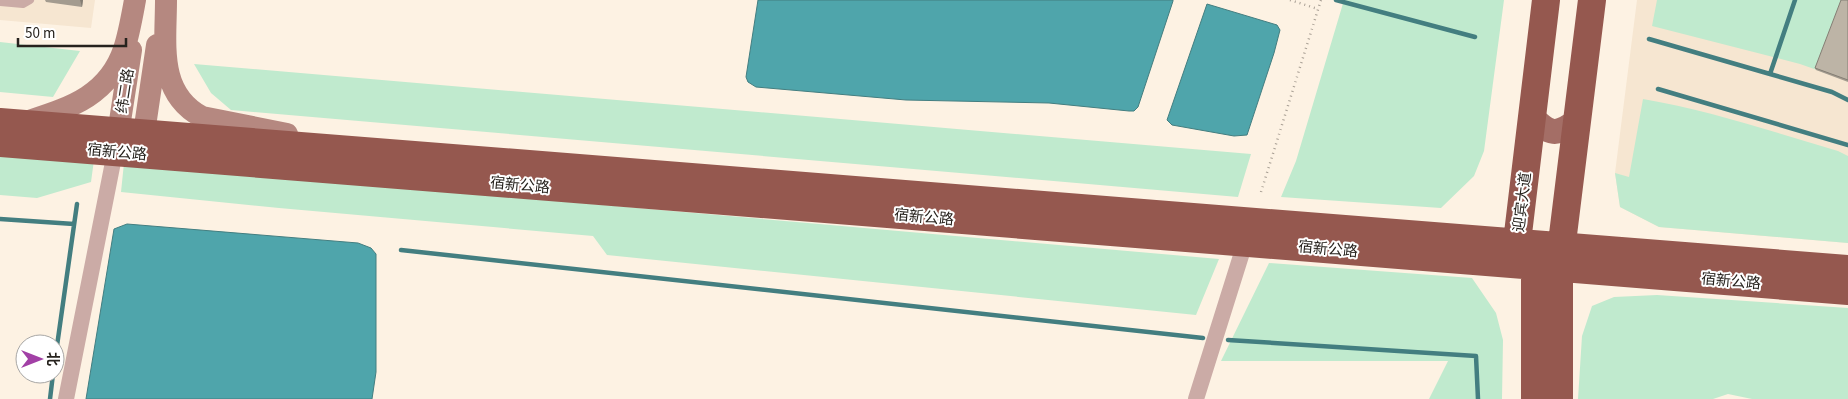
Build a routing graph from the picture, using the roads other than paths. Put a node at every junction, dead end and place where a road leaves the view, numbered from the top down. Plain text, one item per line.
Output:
1 (30, 0) edge
2 (137, 0) edge
3 (165, 0) edge
4 (1546, 0) edge
5 (1592, 0) edge
6 (0, 2) edge
7 (1532, 117) junction
8 (1577, 121) junction
9 (11, 123) edge
10 (126, 139) junction
11 (0, 143) edge
12 (431, 156) junction
13 (1517, 242) junction
14 (1245, 243) junction
15 (1552, 259) junction
16 (1848, 269) edge
17 (1848, 291) edge
18 (66, 399) edge
19 (1196, 399) edge
20 (1535, 399) edge
21 (1559, 399) edge

1 - 6 lane
2 - 9 street
2 - 10 street, 纬二路
3 - 10 street, 纬二路
3 - 12 street
4 - 7 highway, 迎宾大道
5 - 8 highway
7 - 8 main road
7 - 13 highway, 迎宾大道
8 - 15 highway
9 - 10 highway, 宿新公路
10 - 11 highway, 宿新公路
10 - 12 highway, 宿新公路
10 - 14 highway, 宿新公路
10 - 18 street
12 - 13 highway, 宿新公路
13 - 15 highway, 迎宾大道
14 - 15 highway, 宿新公路
14 - 19 street
15 - 16 highway, 宿新公路
15 - 17 highway, 宿新公路
15 - 20 highway
15 - 21 highway

